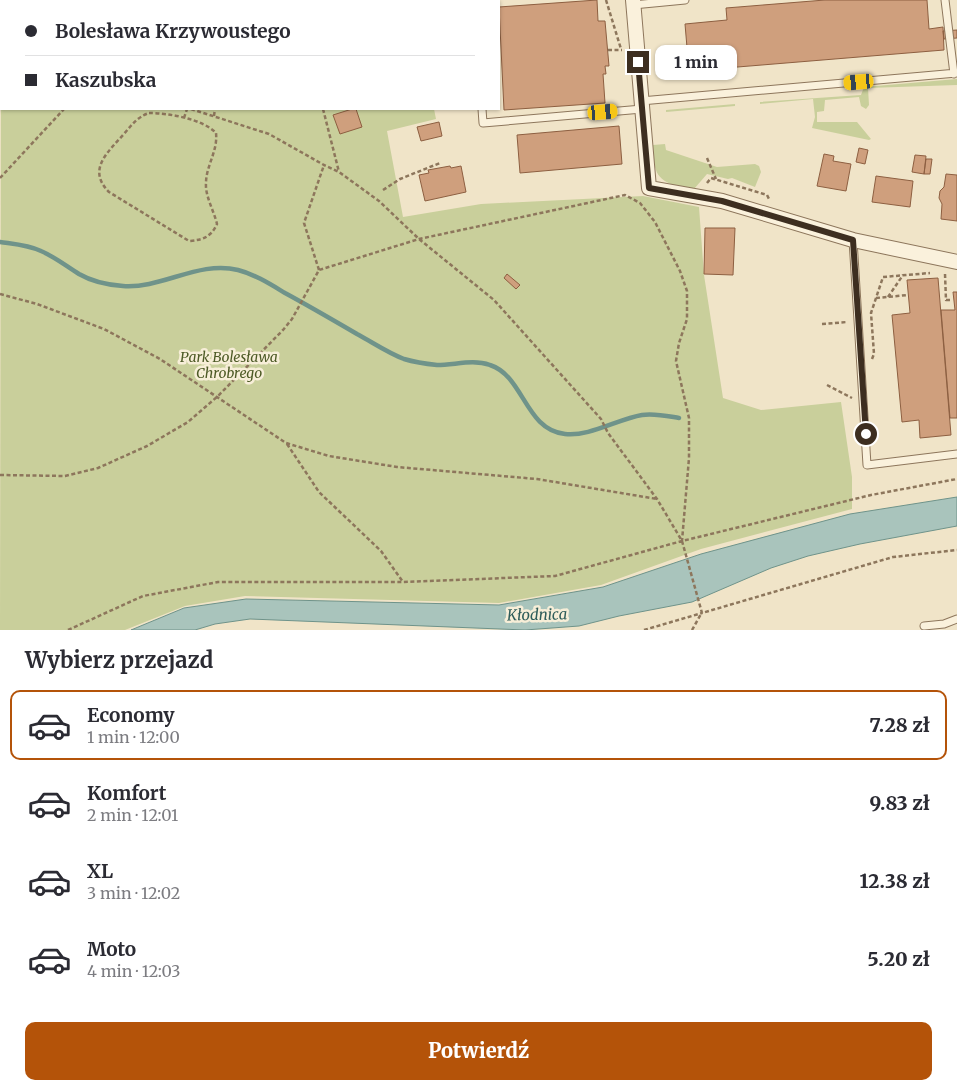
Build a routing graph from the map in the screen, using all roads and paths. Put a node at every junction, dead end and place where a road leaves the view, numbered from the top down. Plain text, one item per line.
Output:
1 (606, 0) edge
2 (685, 0) edge
3 (945, 0) edge
4 (633, 3) edge
5 (622, 50) dead end
6 (955, 74) edge
7 (641, 105) junction
8 (63, 110) edge
9 (187, 110) edge
10 (194, 110) edge
11 (215, 110) edge
12 (323, 110) edge
13 (482, 110) edge
14 (214, 116) junction
15 (184, 118) junction
16 (707, 158) dead end
17 (440, 163) dead end
18 (324, 165) junction
19 (339, 172) junction
20 (0, 178) edge
21 (716, 179) junction
22 (706, 184) dead end
23 (383, 190) dead end
24 (770, 202) dead end
25 (419, 239) junction
26 (853, 240) junction
27 (954, 268) edge
28 (318, 270) junction
29 (936, 272) dead end
30 (903, 275) junction
31 (0, 294) edge
32 (908, 295) dead end
33 (888, 297) junction
34 (876, 298) junction
35 (951, 300) dead end
36 (848, 322) dead end
37 (822, 324) dead end
38 (872, 361) dead end
39 (827, 385) dead end
40 (218, 396) junction
41 (864, 404) junction
42 (286, 443) junction
43 (957, 454) edge
44 (0, 475) edge
45 (957, 479) edge
46 (657, 499) junction
47 (682, 541) junction
48 (957, 550) edge
49 (403, 582) junction
50 (702, 613) junction
51 (957, 619) edge
52 (924, 626) dead end
53 (68, 630) edge
54 (644, 630) edge
55 (692, 630) edge

1 - 5 path
2 - 4 lane
3 - 6 lane
4 - 7 street
6 - 7 lane
7 - 13 lane
7 - 26 street
8 - 20 path
9 - 15 path
10 - 14 path
11 - 14 path
12 - 19 path
14 - 18 path
15 - 15 path
16 - 21 path
17 - 23 path
18 - 19 path
18 - 28 path
19 - 25 path
21 - 22 path
21 - 24 path
25 - 28 path
25 - 46 path
25 - 47 path
26 - 27 street
26 - 41 lane
27 - 35 path
28 - 40 path
29 - 30 path
30 - 33 path
30 - 34 path
31 - 40 path
32 - 33 path
33 - 34 path
34 - 38 path
36 - 37 path
39 - 41 path
40 - 42 path
40 - 44 path
41 - 43 lane
42 - 46 path
42 - 49 path
45 - 47 path
46 - 47 path
47 - 49 path
47 - 50 path
48 - 50 path
49 - 53 path
50 - 54 path
50 - 55 path
51 - 52 lane

